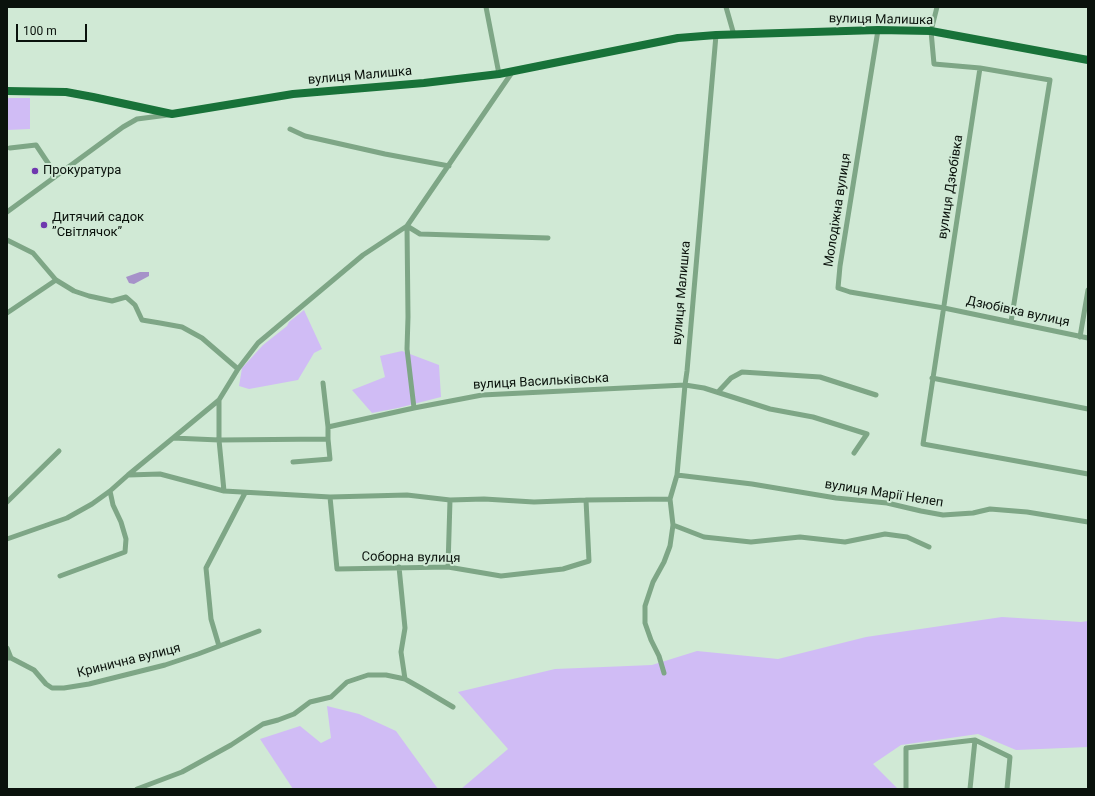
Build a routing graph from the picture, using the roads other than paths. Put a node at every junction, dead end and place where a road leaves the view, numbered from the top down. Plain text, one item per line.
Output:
1 (486, 7) edge
2 (726, 7) edge
3 (937, 7) edge
4 (878, 30) junction
5 (931, 31) junction
6 (716, 35) junction
7 (734, 35) junction
8 (1088, 60) edge
9 (980, 68) junction
10 (513, 71) junction
11 (499, 74) junction
12 (7, 92) edge
13 (172, 114) junction
14 (290, 129) dead end
15 (10, 148) dead end
16 (449, 166) junction
17 (54, 178) junction
18 (7, 212) edge
19 (407, 226) junction
20 (548, 238) dead end
21 (7, 240) edge
22 (56, 280) junction
23 (1088, 290) edge
24 (944, 308) junction
25 (7, 312) edge
26 (1011, 322) junction
27 (1080, 337) junction
28 (1088, 338) edge
29 (238, 369) junction
30 (932, 378) junction
31 (323, 383) dead end
32 (685, 385) junction
33 (718, 392) junction
34 (876, 395) dead end
35 (219, 400) junction
36 (414, 408) junction
37 (1088, 409) edge
38 (328, 427) junction
39 (173, 438) junction
40 (218, 440) junction
41 (328, 440) junction
42 (59, 451) dead end
43 (854, 453) dead end
44 (293, 462) dead end
45 (1088, 474) edge
46 (676, 475) junction
47 (128, 476) junction
48 (110, 491) junction
49 (224, 491) junction
50 (244, 493) junction
51 (330, 497) junction
52 (670, 499) junction
53 (450, 500) junction
54 (586, 500) junction
55 (7, 502) edge
56 (1088, 522) edge
57 (673, 525) junction
58 (7, 539) edge
59 (929, 548) dead end
60 (400, 567) junction
61 (448, 567) junction
62 (60, 576) dead end
63 (259, 631) dead end
64 (218, 646) junction
65 (7, 648) edge
66 (9, 658) edge
67 (664, 672) dead end
68 (405, 679) junction
69 (453, 707) dead end
70 (975, 740) junction
71 (137, 789) edge
72 (906, 789) edge
73 (970, 789) edge
74 (1007, 789) edge

1 - 11 street
2 - 7 street
3 - 5 street
4 - 5 main road, вулиця Малишка
4 - 7 main road, вулиця Малишка
4 - 24 street, Молодіжна вулиця
5 - 8 main road, вулиця Малишка
5 - 9 street
6 - 7 main road, вулиця Малишка
6 - 10 main road, вулиця Малишка
6 - 32 street, вулиця Малишка
9 - 24 street, вулиця Дзюбівка
9 - 26 street
10 - 11 main road, вулиця Малишка
10 - 16 street
11 - 13 main road, вулиця Малишка
12 - 13 main road, вулиця Малишка
13 - 17 street
14 - 16 street
15 - 17 street
16 - 19 street
17 - 18 street
19 - 20 street
19 - 29 street
19 - 36 street
21 - 22 street
22 - 25 street
22 - 29 street
23 - 27 street
24 - 26 street, Дзюбівка вулиця
24 - 30 street, вулиця Дзюбівка
26 - 27 street, Дзюбівка вулиця
27 - 28 street, Дзюбівка вулиця
29 - 35 street
30 - 37 street
30 - 45 street, вулиця Дзюбівка
31 - 38 street
32 - 33 street, вулиця Васильківська
32 - 36 street, вулиця Васильківська
32 - 46 street
33 - 34 street
33 - 43 street, вулиця Васильківська
35 - 39 street
35 - 40 street
36 - 38 street, вулиця Васильківська
38 - 41 street
39 - 40 street
39 - 47 street
40 - 41 street
40 - 49 street
41 - 44 street
42 - 55 street
46 - 52 street
46 - 56 street, вулиця Марії Нелеп
47 - 48 street
47 - 49 street
48 - 58 street
48 - 62 street
49 - 50 street
50 - 51 street
50 - 64 street
51 - 53 street
51 - 60 street, Соборна вулиця
52 - 54 street
52 - 57 street
53 - 54 street
53 - 61 street
54 - 61 street, Соборна вулиця
57 - 59 street
57 - 67 street
60 - 61 street, Соборна вулиця
60 - 68 street
63 - 64 street, Кринична вулиця
64 - 66 street, Кринична вулиця
65 - 66 street, Кринична вулиця
68 - 69 street
68 - 71 street
70 - 72 street
70 - 73 street
70 - 74 street

